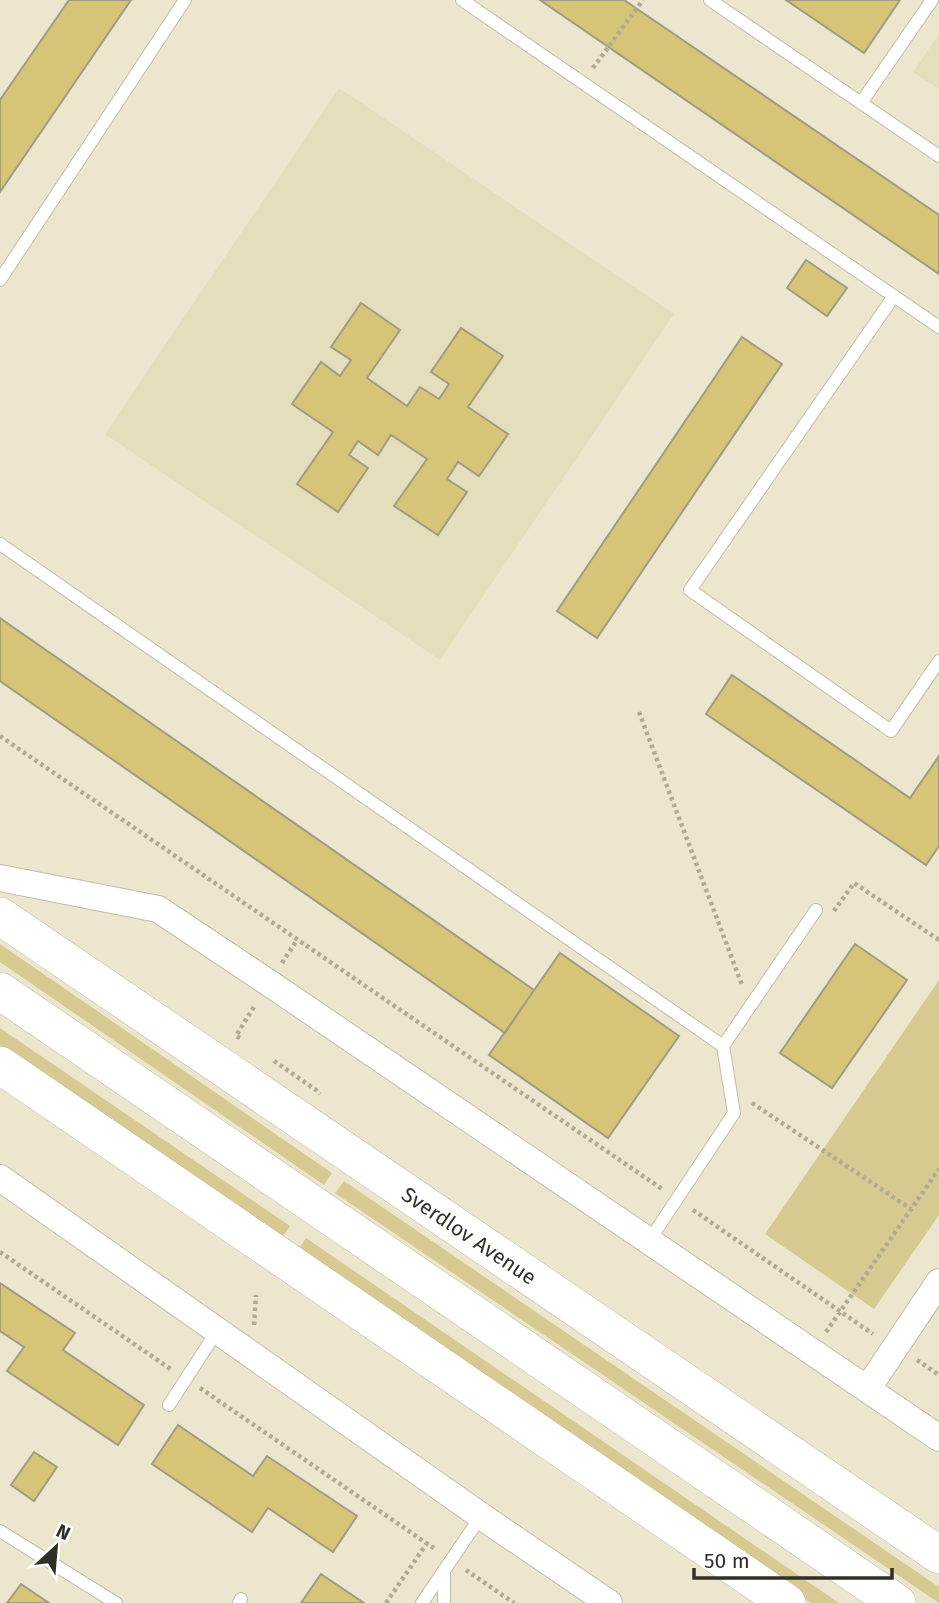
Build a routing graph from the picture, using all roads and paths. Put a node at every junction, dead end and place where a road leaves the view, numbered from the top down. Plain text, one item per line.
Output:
1 (185, 0) edge
2 (461, 0) edge
3 (643, 0) edge
4 (710, 0) edge
5 (932, 0) edge
6 (582, 83) junction
7 (861, 103) junction
8 (939, 156) edge
9 (0, 280) edge
10 (894, 296) junction
11 (939, 327) edge
12 (0, 544) edge
13 (939, 661) edge
14 (639, 712) dead end
15 (0, 736) edge
16 (0, 878) edge
17 (816, 910) dead end
18 (831, 915) dead end
19 (0, 916) edge
20 (939, 940) edge
21 (0, 991) edge
22 (750, 1007) junction
23 (723, 1046) junction
24 (0, 1065) edge
25 (744, 1098) dead end
26 (939, 1169) edge
27 (0, 1178) edge
28 (677, 1199) junction
29 (911, 1209) junction
30 (649, 1241) junction
31 (0, 1252) edge
32 (939, 1282) edge
33 (840, 1311) junction
34 (217, 1331) junction
35 (824, 1336) dead end
36 (894, 1348) junction
37 (186, 1379) junction
38 (867, 1388) junction
39 (169, 1405) dead end
40 (939, 1438) edge
41 (481, 1516) junction
42 (0, 1531) edge
43 (427, 1543) junction
44 (939, 1555) edge
45 (447, 1565) junction
46 (116, 1603) edge
47 (386, 1603) edge
48 (422, 1603) edge
49 (444, 1603) edge
50 (514, 1603) edge
51 (609, 1603) edge
52 (787, 1603) edge
53 (897, 1603) edge

1 - 9 lane
2 - 6 lane
3 - 6 path
4 - 7 lane
5 - 7 lane
6 - 10 lane
7 - 8 lane
10 - 11 lane
10 - 13 lane
12 - 23 lane
14 - 22 path
15 - 28 path
16 - 30 street
17 - 22 lane
18 - 20 path
19 - 44 main road, Sverdlov Avenue
21 - 53 main road
22 - 23 lane
23 - 28 lane
24 - 52 main road
25 - 29 path
26 - 29 path
27 - 34 street
28 - 30 lane
28 - 33 path
29 - 33 path
30 - 38 street
31 - 37 path
32 - 36 street
33 - 35 path
33 - 36 path
34 - 37 lane
34 - 41 street
36 - 38 street
37 - 39 lane
37 - 43 path
38 - 40 street
41 - 45 lane
41 - 51 street
42 - 46 lane
43 - 45 path
43 - 47 path
45 - 48 lane
45 - 49 lane
45 - 50 path

